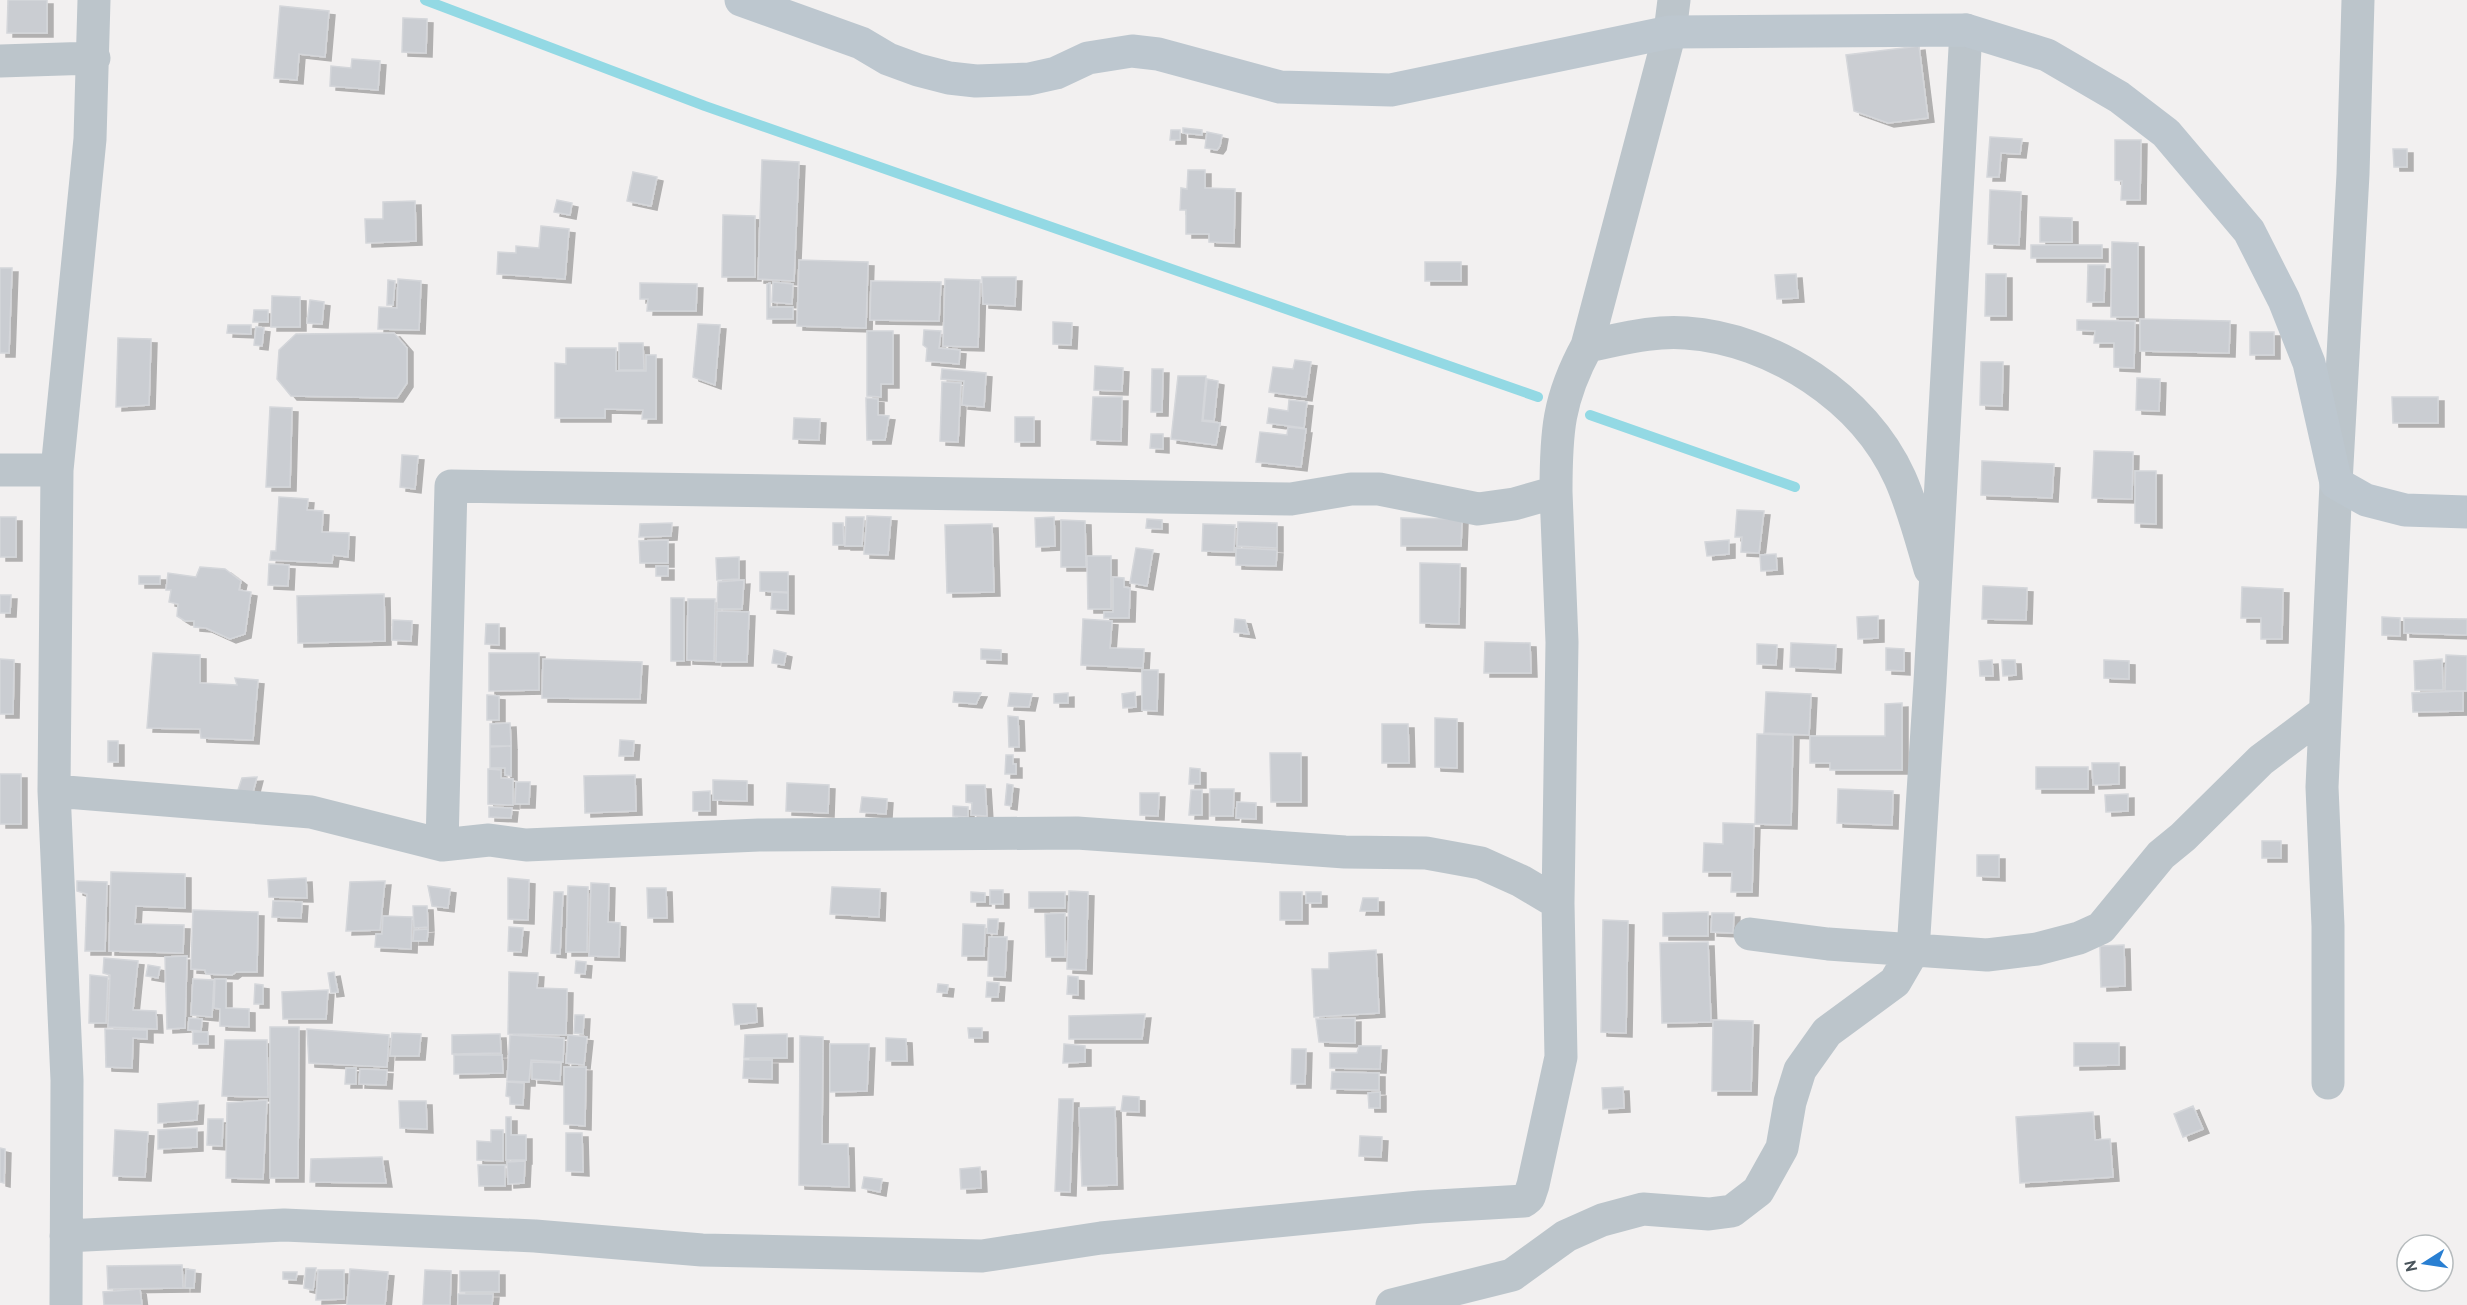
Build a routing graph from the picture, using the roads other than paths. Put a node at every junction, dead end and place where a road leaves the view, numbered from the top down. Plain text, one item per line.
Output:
1 (94, 0) edge
2 (741, 0) edge
3 (1674, 0) edge
4 (2358, 0) edge
5 (1966, 30) junction
6 (1670, 32) junction
7 (94, 58) junction
8 (0, 61) edge
9 (1587, 346) junction
10 (0, 470) edge
11 (57, 470) junction
12 (2336, 483) junction
13 (1556, 492) junction
14 (2467, 512) edge
15 (1936, 585) junction
16 (2325, 712) junction
17 (54, 791) junction
18 (442, 844) junction
19 (1558, 903) junction
20 (1750, 934) dead end
21 (1913, 951) junction
22 (2328, 1083) dead end
23 (66, 1236) junction
24 (66, 1305) edge
25 (1392, 1305) edge

1 - 7 street
2 - 6 street
3 - 6 street
4 - 12 street
5 - 6 street
5 - 12 street
5 - 15 street
6 - 9 street
7 - 8 street
7 - 11 street
9 - 13 street
9 - 15 street
10 - 11 street
11 - 17 street
12 - 14 street
12 - 16 street
13 - 18 street
13 - 19 street
15 - 21 street
16 - 21 street
16 - 22 street
17 - 18 street
17 - 23 street
18 - 19 street
19 - 23 street
20 - 21 street
21 - 25 street
23 - 24 street

